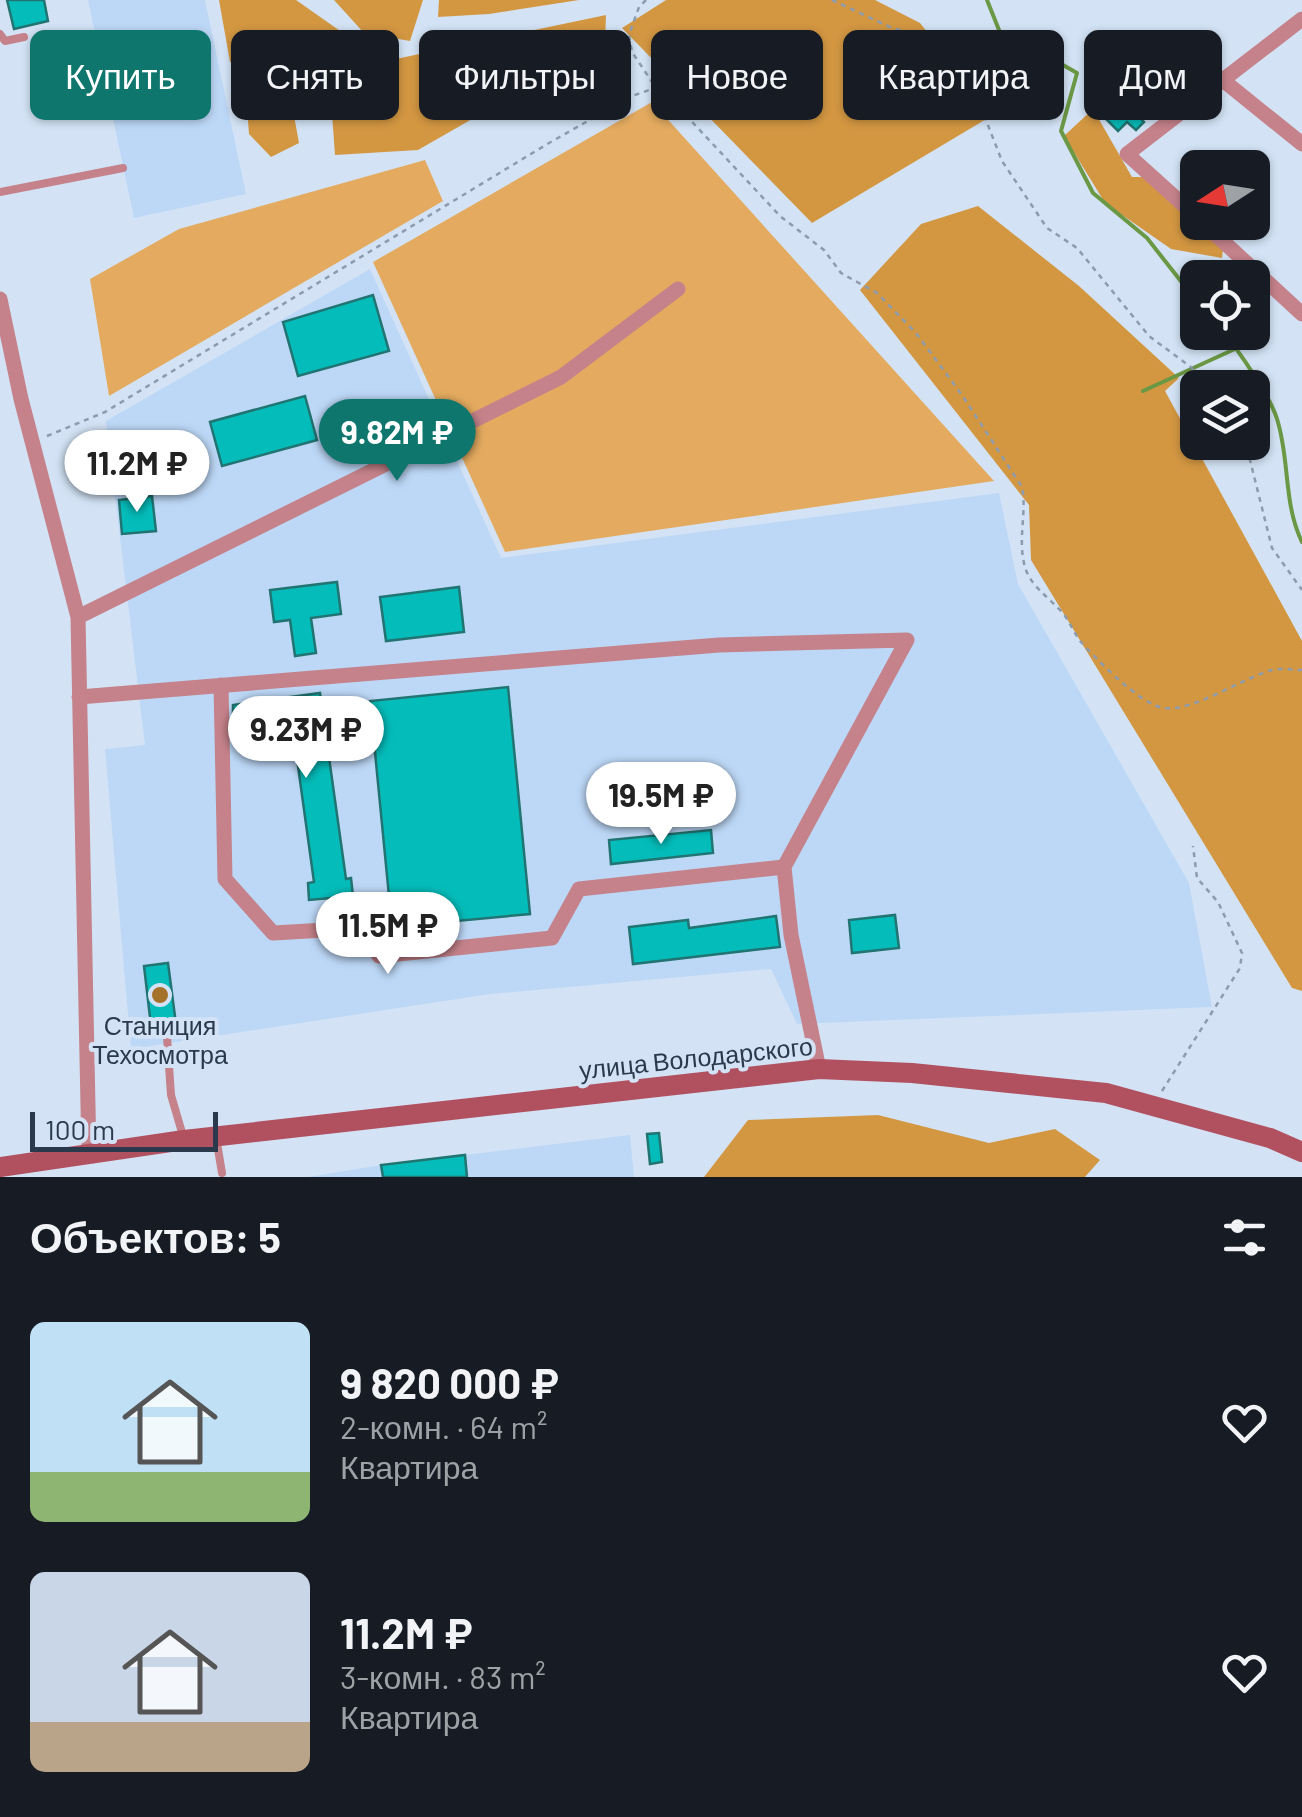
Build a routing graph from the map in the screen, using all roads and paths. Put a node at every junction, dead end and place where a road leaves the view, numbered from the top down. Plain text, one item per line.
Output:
1 (646, 0) edge
2 (832, 0) edge
3 (1302, 20) edge
4 (0, 34) edge
5 (24, 37) dead end
6 (651, 80) edge
7 (1224, 80) junction
8 (651, 90) edge
9 (689, 120) edge
10 (1302, 144) edge
11 (124, 168) dead end
12 (0, 192) edge
13 (1180, 202) edge
14 (1222, 240) edge
15 (678, 290) dead end
16 (0, 299) edge
17 (1302, 314) edge
18 (1193, 370) edge
19 (8, 375) edge
20 (33, 444) junction
21 (1251, 460) edge
22 (1302, 590) edge
23 (78, 617) junction
24 (1302, 670) edge
25 (221, 686) junction
26 (79, 697) junction
27 (1193, 846) dead end
28 (784, 866) junction
29 (167, 1037) dead end
30 (820, 1068) junction
31 (1158, 1107) junction
32 (216, 1136) junction
33 (184, 1140) junction
34 (1302, 1152) edge
35 (88, 1155) junction
36 (0, 1167) edge
37 (222, 1173) dead end

1 - 6 path
2 - 18 path
3 - 7 street
4 - 5 lane
7 - 10 street
7 - 13 street
8 - 20 path
9 - 24 path
11 - 12 lane
14 - 17 street
15 - 23 street
16 - 19 street
19 - 20 street
20 - 23 street
21 - 22 path
23 - 26 street
25 - 26 street
25 - 28 street
25 - 28 street
26 - 35 street
27 - 31 path
28 - 30 street
29 - 33 lane
30 - 31 main road, улица Володарского
30 - 32 main road, улица Володарского
31 - 34 main road, улица Володарского
32 - 33 main road, улица Володарского
32 - 37 lane
33 - 35 main road, улица Володарского
35 - 36 main road, улица Володарского

